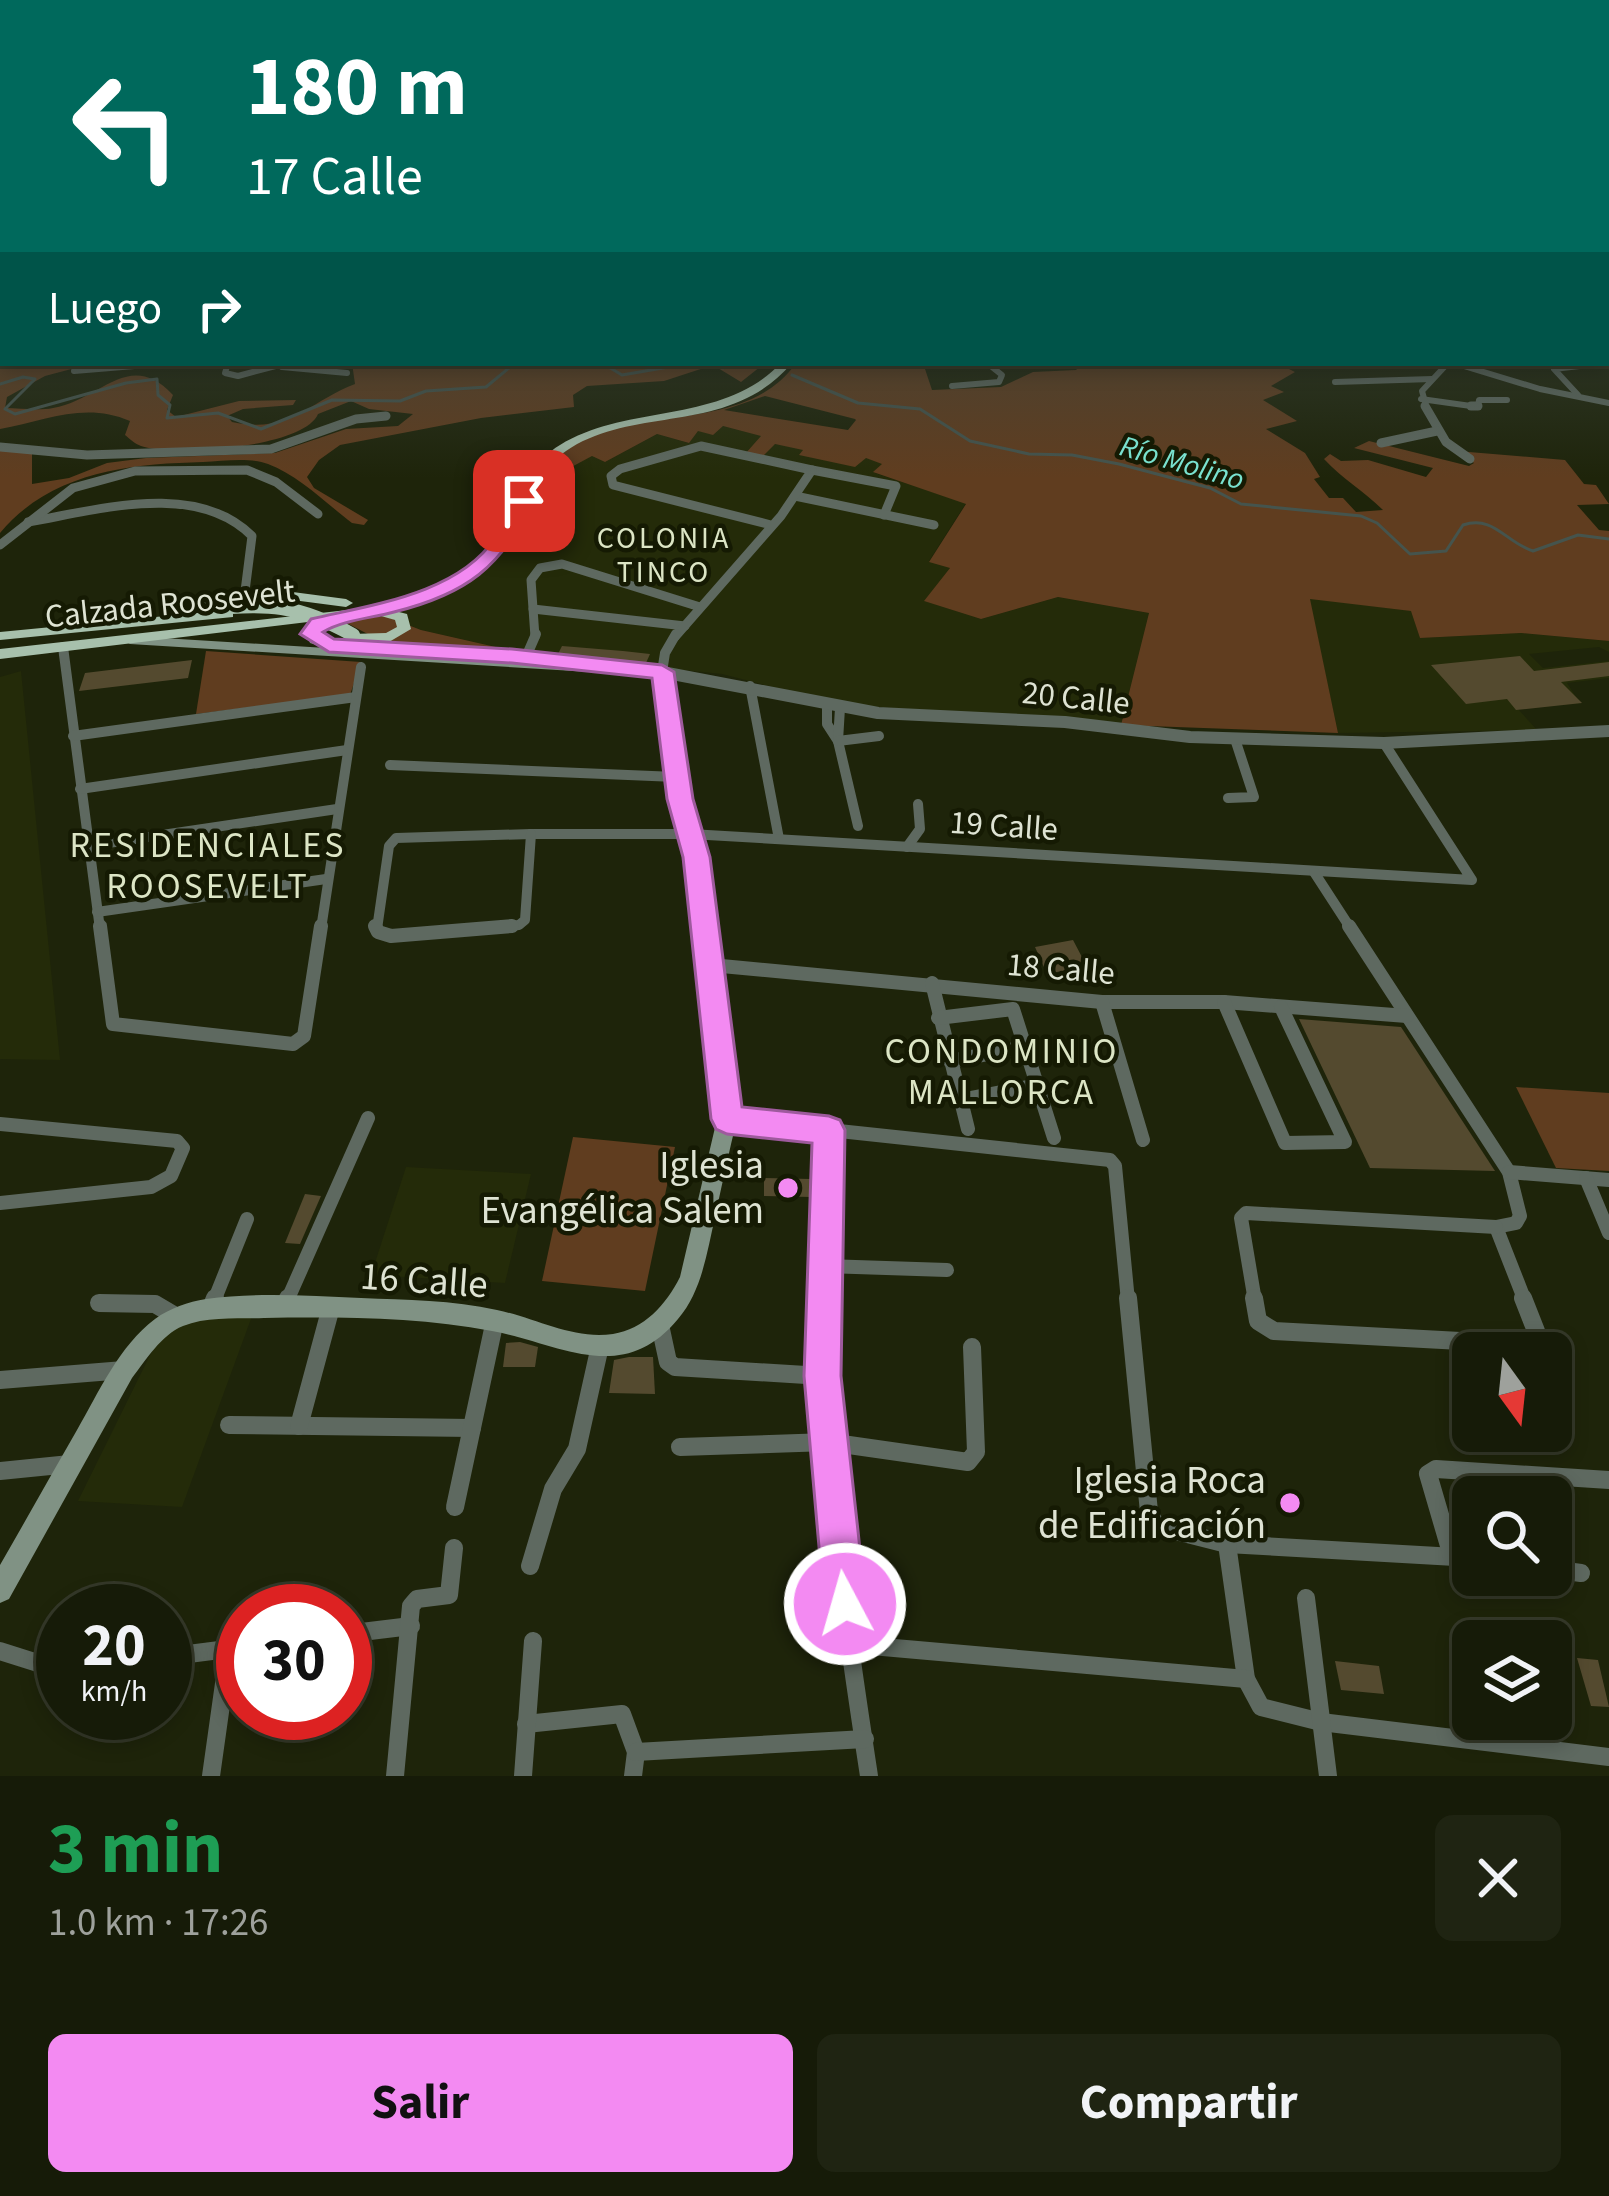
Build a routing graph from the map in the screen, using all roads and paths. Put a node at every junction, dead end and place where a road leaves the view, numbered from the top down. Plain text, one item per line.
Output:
1 (129, 366) edge
2 (226, 366) edge
3 (277, 366) edge
4 (775, 366) edge
5 (784, 366) edge
6 (991, 366) edge
7 (1447, 366) edge
8 (1461, 366) edge
9 (1580, 366) edge
10 (274, 367) junction
11 (74, 370) dead end
12 (347, 373) dead end
13 (1432, 379) junction
14 (1335, 382) dead end
15 (952, 386) dead end
16 (1578, 395) junction
17 (1421, 400) junction
18 (1507, 400) dead end
19 (1609, 403) edge
20 (386, 416) dead end
21 (1437, 430) junction
22 (1382, 442) dead end
23 (0, 447) edge
24 (1470, 459) dead end
25 (809, 469) junction
26 (795, 496) junction
27 (318, 514) dead end
28 (884, 515) junction
29 (27, 522) junction
30 (772, 525) junction
31 (934, 526) dead end
32 (0, 545) edge
33 (244, 599) junction
34 (700, 607) junction
35 (347, 609) junction
36 (533, 609) junction
37 (374, 610) junction
38 (162, 613) junction
39 (133, 620) junction
40 (685, 626) junction
41 (0, 636) edge
42 (354, 636) junction
43 (123, 640) junction
44 (63, 646) junction
45 (411, 649) junction
46 (0, 654) edge
47 (534, 659) junction
48 (361, 668) dead end
49 (662, 672) junction
50 (750, 686) junction
51 (356, 697) junction
52 (833, 706) junction
53 (1609, 731) edge
54 (73, 736) junction
55 (879, 736) dead end
56 (1235, 739) junction
57 (838, 741) junction
58 (1384, 743) junction
59 (347, 751) junction
60 (390, 765) dead end
61 (676, 777) junction
62 (80, 789) junction
63 (1228, 798) dead end
64 (918, 804) dead end
65 (338, 809) junction
66 (858, 826) dead end
67 (531, 833) junction
68 (690, 834) junction
69 (779, 839) junction
70 (88, 846) junction
71 (907, 847) junction
72 (1314, 872) junction
73 (326, 879) junction
74 (97, 912) junction
75 (711, 965) junction
76 (932, 983) junction
77 (1102, 1002) junction
78 (1224, 1003) junction
79 (1282, 1007) junction
80 (1407, 1016) junction
81 (938, 1018) junction
82 (1026, 1047) junction
83 (950, 1061) junction
84 (1038, 1085) junction
85 (960, 1100) junction
86 (368, 1118) dead end
87 (727, 1119) junction
88 (0, 1124) edge
89 (968, 1129) dead end
90 (829, 1130) junction
91 (1054, 1138) dead end
92 (1143, 1140) dead end
93 (1509, 1172) junction
94 (1586, 1178) junction
95 (1609, 1180) edge
96 (0, 1203) edge
97 (247, 1219) dead end
98 (1496, 1227) junction
99 (1609, 1233) edge
100 (825, 1266) junction
101 (947, 1270) dead end
102 (99, 1303) dead end
103 (212, 1308) junction
104 (284, 1309) junction
105 (330, 1311) junction
106 (177, 1317) junction
107 (495, 1321) junction
108 (660, 1325) junction
109 (600, 1346) junction
110 (972, 1347) dead end
111 (124, 1370) junction
112 (822, 1376) junction
113 (0, 1380) edge
114 (230, 1425) dead end
115 (298, 1426) junction
116 (472, 1428) junction
117 (828, 1442) junction
118 (680, 1447) dead end
119 (72, 1463) junction
120 (0, 1472) edge
121 (1555, 1476) edge
122 (1572, 1477) edge
123 (1609, 1480) edge
124 (455, 1507) dead end
125 (1227, 1544) junction
126 (454, 1548) dead end
127 (1452, 1556) joint
128 (530, 1566) dead end
129 (1572, 1572) edge
130 (1581, 1574) dead end
131 (0, 1590) edge
132 (1306, 1598) dead end
133 (411, 1626) junction
134 (372, 1631) edge
135 (532, 1641) dead end
136 (849, 1644) junction
137 (0, 1652) edge
138 (36, 1662) edge
139 (1246, 1679) junction
140 (1321, 1721) junction
141 (526, 1724) junction
142 (865, 1739) junction
143 (218, 1740) edge
144 (636, 1752) junction
145 (1609, 1757) edge
146 (211, 1776) edge
147 (395, 1776) edge
148 (523, 1776) edge
149 (634, 1776) edge
150 (868, 1776) edge
151 (1328, 1776) edge

1 - 11 street
2 - 10 street
3 - 10 street
4 - 35 highway
5 - 37 highway
6 - 15 street
7 - 13 street
8 - 16 street
9 - 16 street
10 - 12 street
13 - 14 street
13 - 17 street
16 - 19 street
17 - 18 street
17 - 21 street
20 - 23 street
21 - 22 street
21 - 24 street
25 - 26 street
25 - 28 street
25 - 30 street
26 - 28 street
26 - 30 street
27 - 29 street
28 - 31 street
29 - 32 street
29 - 33 street
30 - 34 street
33 - 35 highway
33 - 38 highway
34 - 36 street
34 - 40 street
35 - 37 highway
35 - 39 highway, Calzada Roosevelt
35 - 43 highway, Calzada Roosevelt
35 - 45 main road, 20 Calle
36 - 40 street
36 - 47 street
37 - 42 highway
38 - 39 highway
38 - 42 highway, bridge
39 - 41 highway, Calzada Roosevelt
40 - 49 street
42 - 45 highway
43 - 44 highway, Calzada Roosevelt
43 - 47 main road, 20 Calle
44 - 46 highway, Calzada Roosevelt
44 - 54 street
45 - 47 main road, 20 Calle
47 - 49 main road, 20 Calle
48 - 51 street
49 - 50 street, 20 Calle
49 - 61 main road
50 - 52 street, 20 Calle
50 - 69 street
51 - 54 street
51 - 59 street
52 - 56 street, 20 Calle
52 - 57 street
53 - 58 street, 20 Calle
54 - 62 street
55 - 57 street
56 - 58 street, 20 Calle
56 - 63 street
57 - 66 street
58 - 72 street, 19 Calle
59 - 62 street
59 - 65 street
60 - 61 street
61 - 68 main road
62 - 70 street
64 - 71 street
65 - 70 street
65 - 73 street
67 - 67 street, 19 Calle
67 - 68 street, 19 Calle
68 - 69 street, 19 Calle
68 - 75 main road
69 - 71 street, 19 Calle
70 - 74 street
71 - 72 street, 19 Calle
72 - 80 street
73 - 74 street
73 - 74 street
75 - 76 street, 18 Calle
75 - 87 main road
76 - 77 street, 18 Calle
76 - 81 street
77 - 78 street, 18 Calle
77 - 92 street
78 - 79 street, 18 Calle
78 - 79 street
79 - 80 street, 18 Calle
80 - 93 street
81 - 82 street
81 - 83 street
82 - 83 street
82 - 84 street
83 - 85 street
84 - 85 street
84 - 91 street
85 - 89 street
86 - 104 street
87 - 90 street
87 - 108 main road
88 - 96 street
90 - 100 street
90 - 125 street
93 - 94 street
93 - 98 street
94 - 95 street
94 - 99 street
97 - 103 street
98 - 98 street
100 - 101 street
100 - 112 street
102 - 106 street
103 - 104 main road, 16 Calle
103 - 106 main road, 16 Calle
104 - 105 main road, 16 Calle
105 - 107 main road, 16 Calle
105 - 115 street
106 - 111 main road
107 - 109 main road, 16 Calle
107 - 116 street
108 - 109 main road
108 - 112 street
109 - 128 street
110 - 117 street
111 - 113 street
111 - 119 main road
112 - 117 street
114 - 115 street
115 - 116 street
116 - 124 street
117 - 118 street
117 - 136 street
119 - 120 street
119 - 131 main road
121 - 127 street
122 - 123 street
125 - 127 street
125 - 139 street
126 - 133 street
129 - 130 street
132 - 140 street
133 - 134 street
133 - 147 street
135 - 141 street
136 - 139 street
136 - 142 street
137 - 138 street
139 - 140 street
140 - 145 street
140 - 151 street
141 - 144 street
141 - 148 street
142 - 144 street
142 - 150 street
143 - 146 street
144 - 149 street

